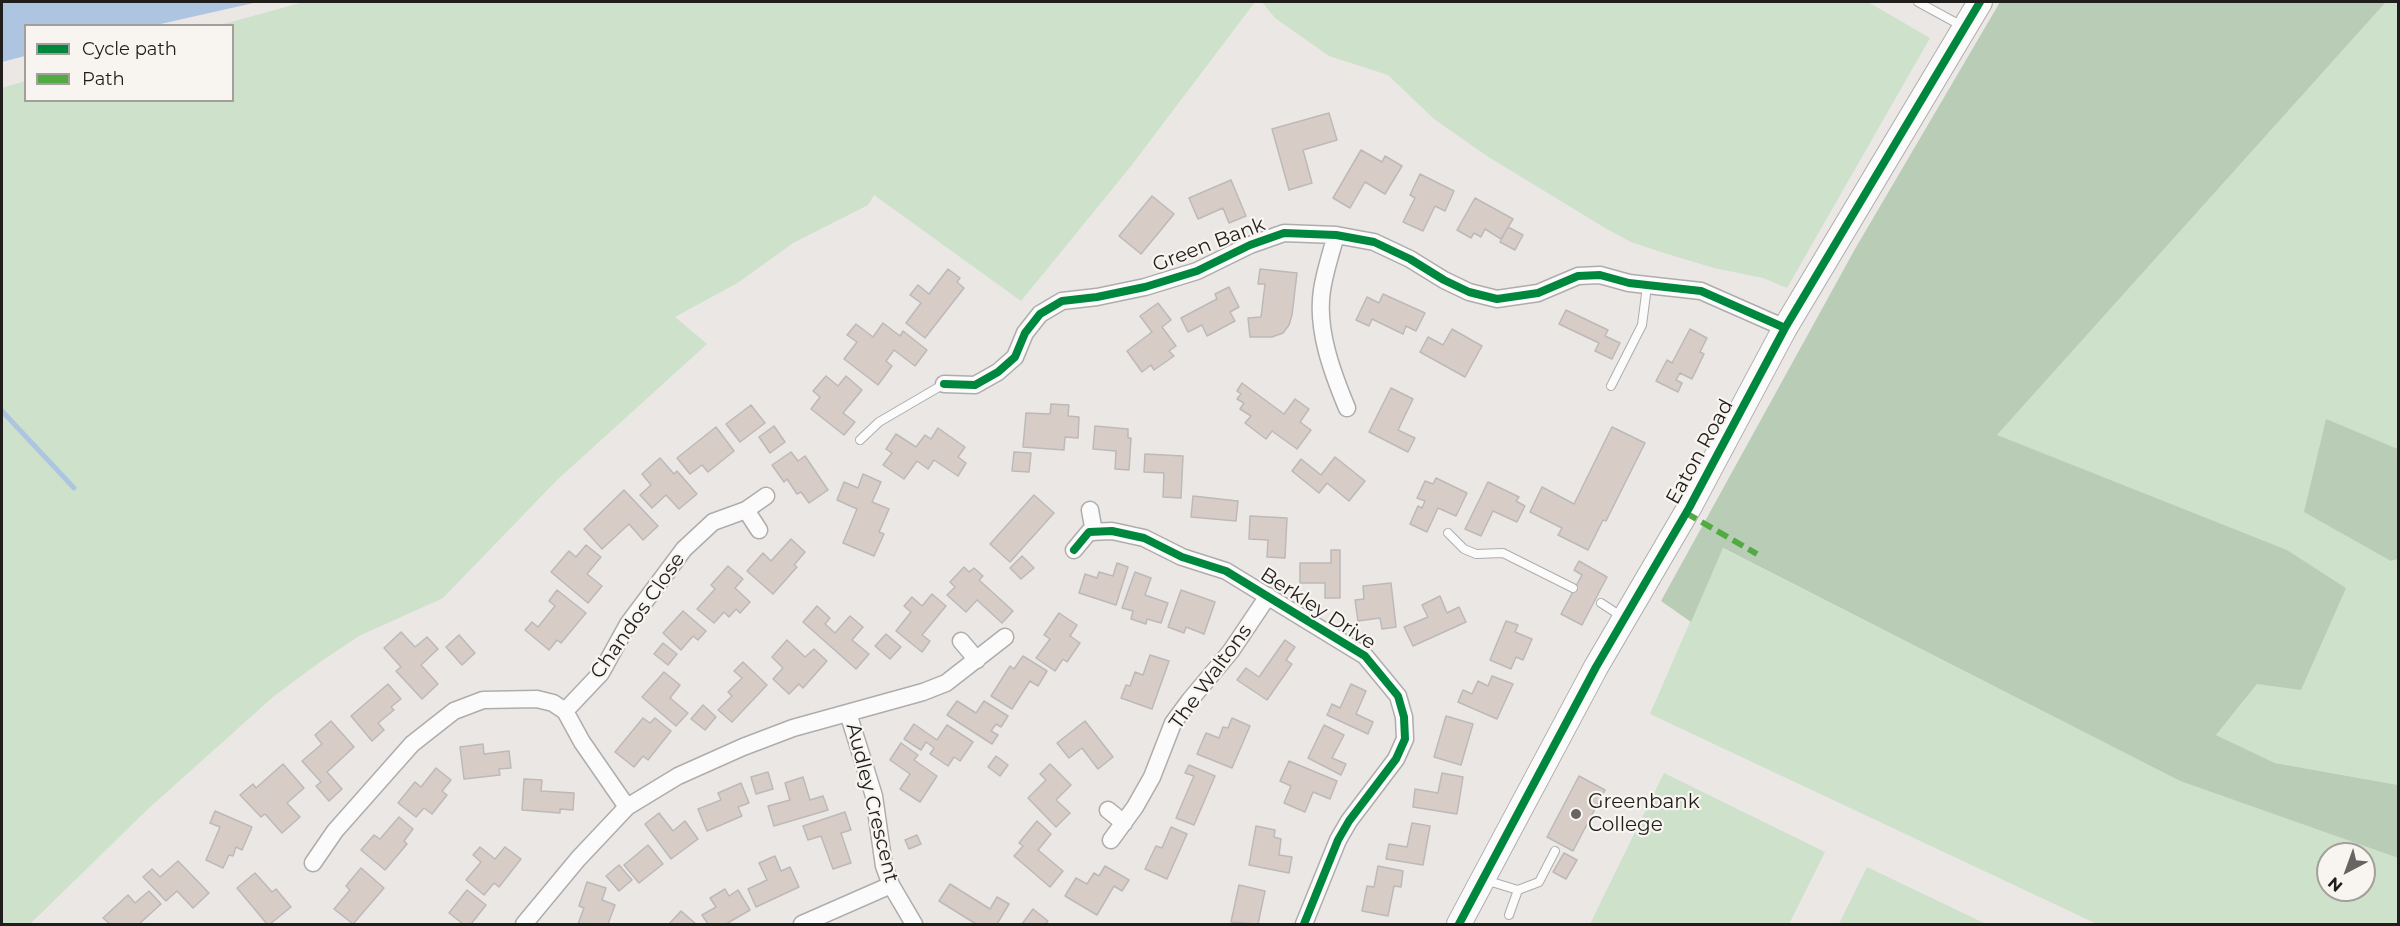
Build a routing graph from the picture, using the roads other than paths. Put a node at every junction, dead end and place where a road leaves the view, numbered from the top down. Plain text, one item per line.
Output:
1 (1918, 2) edge
2 (1980, 2) edge
3 (1965, 27) junction
4 (1336, 235) junction
5 (1647, 286) junction
6 (1785, 328) junction
7 (944, 384) joint
8 (1611, 386) dead end
9 (1347, 408) dead end
10 (860, 440) dead end
11 (766, 496) dead end
12 (746, 510) junction
13 (1090, 510) dead end
14 (759, 530) dead end
15 (1094, 532) junction
16 (1448, 533) dead end
17 (1074, 550) dead end
18 (1573, 588) dead end
19 (1268, 596) junction
20 (1601, 603) dead end
21 (1624, 618) junction
22 (1005, 637) dead end
23 (961, 641) dead end
24 (976, 660) junction
25 (565, 711) junction
26 (848, 713) junction
27 (627, 807) junction
28 (1108, 810) dead end
29 (1124, 823) junction
30 (1111, 840) dead end
31 (1556, 851) dead end
32 (313, 863) dead end
33 (1482, 879) junction
34 (891, 885) junction
35 (1518, 890) junction
36 (1509, 915) dead end
37 (524, 924) edge
38 (801, 924) edge
39 (914, 924) edge
40 (1304, 924) edge
41 (1459, 924) edge

1 - 3 lane
2 - 3 street, Eaton Road
3 - 6 street, Eaton Road
4 - 5 street, Green Bank
4 - 7 street, Green Bank
4 - 9 street
5 - 6 street, Green Bank
5 - 8 lane
6 - 21 street, Eaton Road
7 - 10 lane
11 - 12 street, Chandos Close
12 - 14 street
12 - 25 street, Chandos Close
13 - 15 street
15 - 17 street
15 - 19 street, Berkley Drive
16 - 18 lane
19 - 29 street, The Waltons
19 - 40 street, Berkley Drive
20 - 21 lane
21 - 33 street, Eaton Road
22 - 24 street
23 - 24 street
24 - 26 street
25 - 27 street
25 - 32 street
26 - 27 street
26 - 34 street, Audley Crescent
27 - 37 street
28 - 29 street
29 - 30 street, The Waltons
31 - 35 lane
33 - 35 lane
33 - 41 street, Eaton Road
34 - 38 street
34 - 39 street, Audley Crescent
35 - 36 lane

